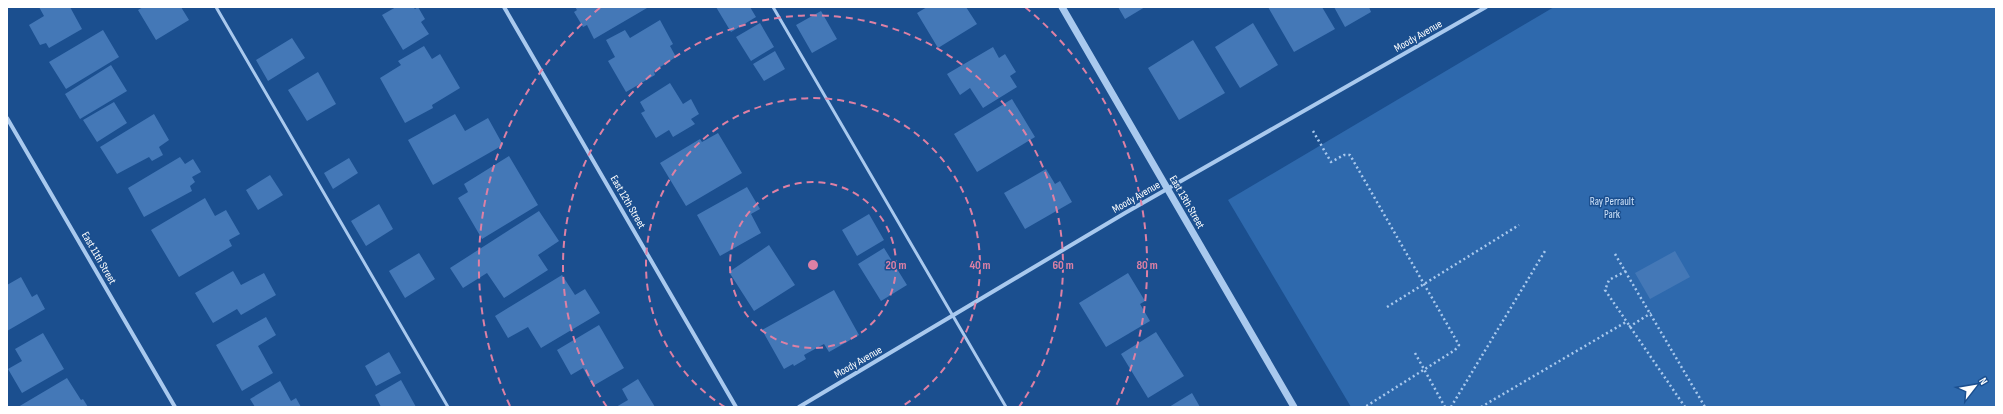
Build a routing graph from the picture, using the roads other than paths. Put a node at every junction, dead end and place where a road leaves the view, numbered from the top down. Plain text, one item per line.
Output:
1 (216, 7) edge
2 (504, 7) edge
3 (773, 7) edge
4 (1062, 7) edge
5 (1486, 7) edge
6 (7, 118) edge
7 (1167, 189) junction
8 (954, 316) junction
9 (175, 407) edge
10 (448, 407) edge
11 (736, 407) edge
12 (799, 407) edge
13 (1006, 407) edge
14 (1294, 407) edge

1 - 10 lane
2 - 11 street, East 12th Street
3 - 8 lane
4 - 7 street, East 13th Street
5 - 7 street, Moody Avenue
6 - 9 street, East 11th Street
7 - 8 street, Moody Avenue
7 - 14 street, East 13th Street
8 - 12 street, Moody Avenue
8 - 13 lane

